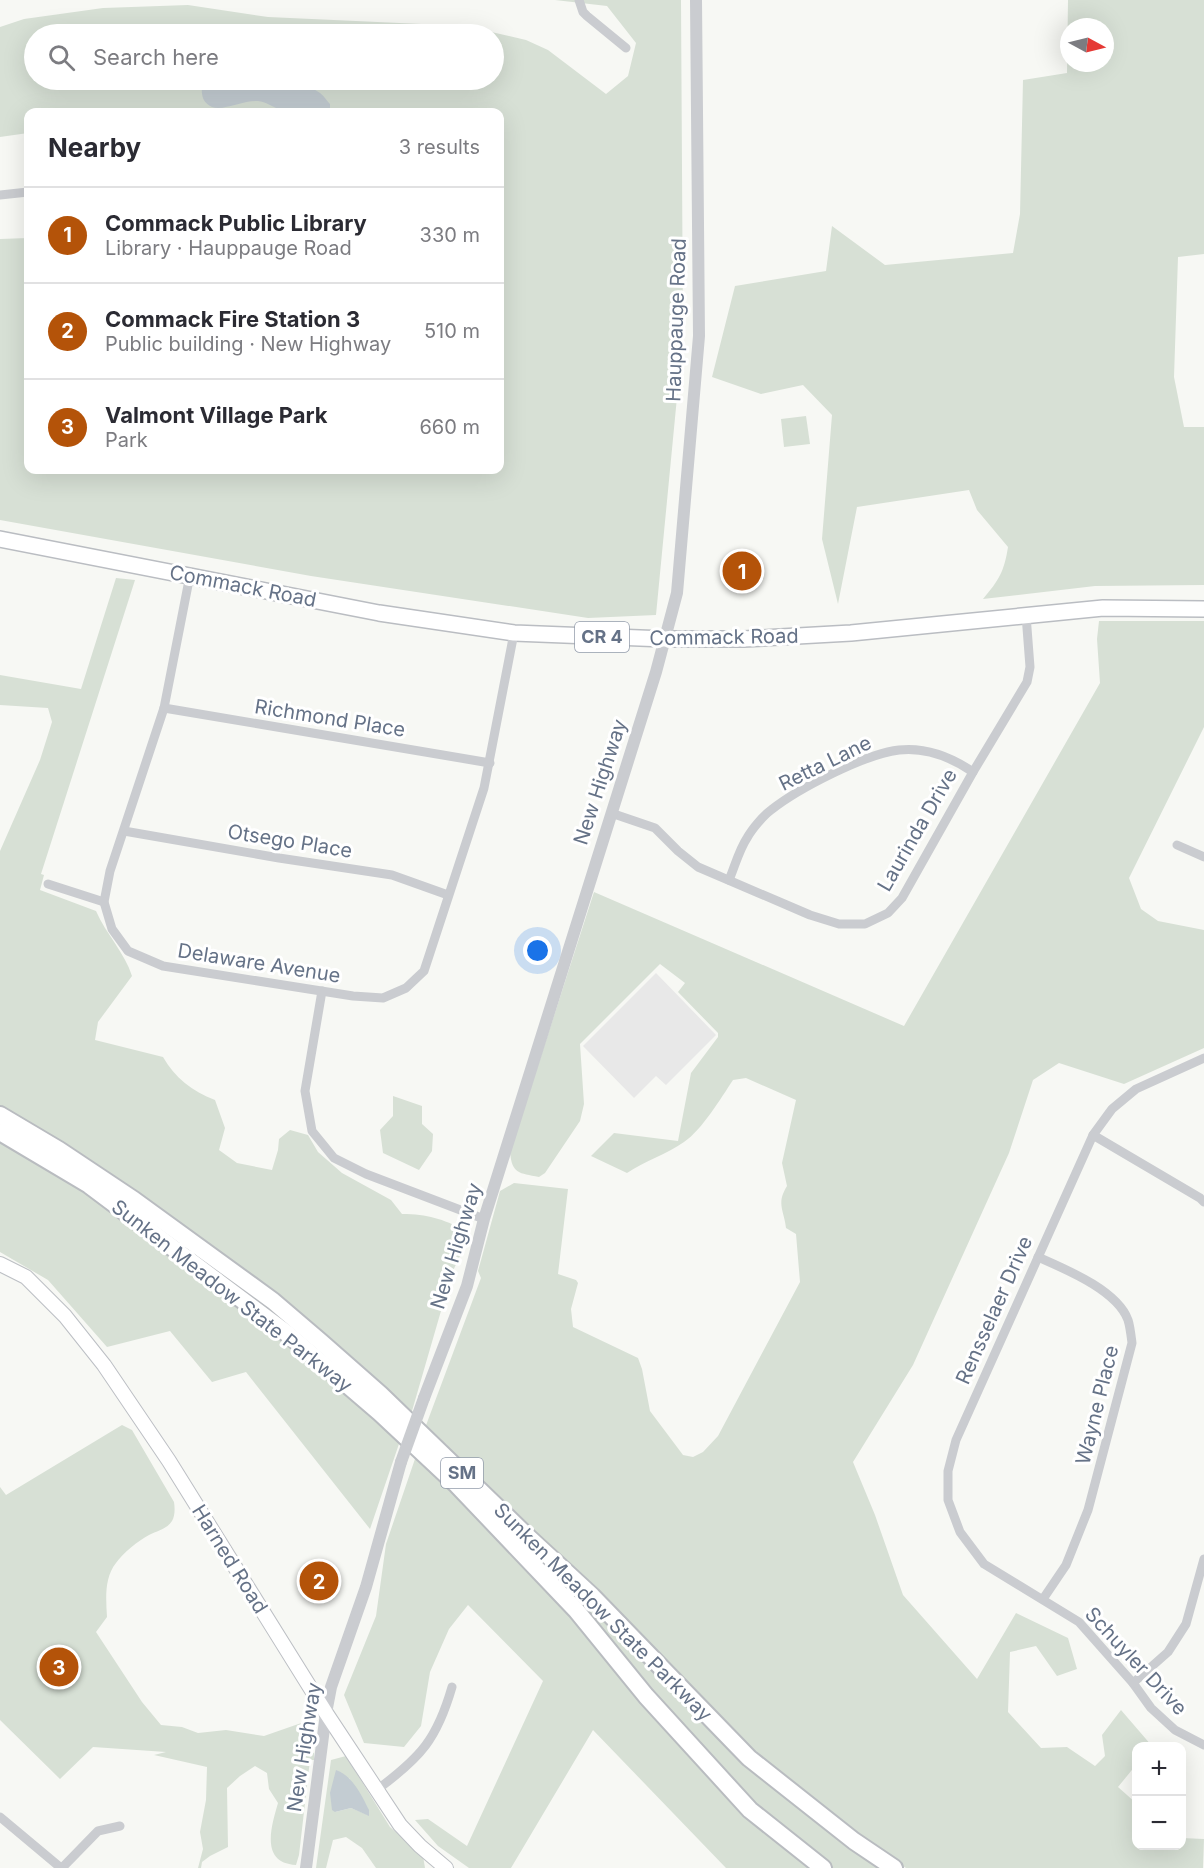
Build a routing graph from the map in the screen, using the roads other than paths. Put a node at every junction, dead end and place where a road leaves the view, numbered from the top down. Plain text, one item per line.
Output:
1 (579, 0) edge
2 (696, 0) edge
3 (626, 48) dead end
4 (24, 192) edge
5 (0, 195) edge
6 (0, 539) edge
7 (190, 575) junction
8 (1204, 609) edge
9 (1026, 615) junction
10 (514, 633) junction
11 (665, 639) junction
12 (164, 708) junction
13 (490, 763) junction
14 (973, 772) junction
15 (611, 813) junction
16 (124, 831) junction
17 (1177, 845) dead end
18 (1204, 857) edge
19 (729, 880) junction
20 (48, 884) dead end
21 (448, 895) junction
22 (104, 902) junction
23 (322, 991) junction
24 (1204, 1058) edge
25 (0, 1115) edge
26 (0, 1132) edge
27 (1093, 1135) junction
28 (1203, 1198) edge
29 (484, 1219) junction
30 (1038, 1257) junction
31 (0, 1264) edge
32 (1204, 1559) edge
33 (1043, 1599) junction
34 (1133, 1683) junction
35 (452, 1687) dead end
36 (326, 1713) junction
37 (1204, 1745) edge
38 (378, 1789) junction
39 (2, 1824) edge
40 (120, 1826) dead end
41 (61, 1868) edge
42 (306, 1868) edge
43 (446, 1868) edge
44 (823, 1868) edge
45 (894, 1868) edge

1 - 3 street
2 - 11 street, Hauppauge Road
4 - 5 street
6 - 7 main road, Commack Road / CR 4
7 - 10 main road, Commack Road / CR 4
7 - 12 street, Delaware Avenue
8 - 9 main road, Commack Road / CR 4
9 - 11 main road, Commack Road / CR 4
9 - 14 street, Laurinda Drive
10 - 11 main road, Commack Road / CR 4
10 - 13 street, Delaware Avenue
11 - 15 street, New Highway
12 - 13 street, Richmond Place
12 - 16 street, Delaware Avenue
13 - 21 street, Delaware Avenue
14 - 19 street, Retta Lane
14 - 19 street, Laurinda Drive
15 - 19 street, Laurinda Drive
15 - 29 street, New Highway
16 - 21 street, Otsego Place
16 - 22 street, Delaware Avenue
17 - 18 street
20 - 22 street
21 - 23 street, Delaware Avenue
22 - 23 street, Delaware Avenue
23 - 29 street
24 - 27 street, Rensselaer Drive
25 - 45 highway, Sunken Meadow State Parkway / SM
26 - 44 highway, Sunken Meadow State Parkway / SM
27 - 28 street
27 - 30 street, Rensselaer Drive
29 - 36 street, New Highway, bridge
30 - 33 street, Rensselaer Drive
30 - 33 street, Wayne Place
31 - 36 main road, Harned Road
32 - 34 street
33 - 34 street, Schuyler Drive
34 - 37 street, Schuyler Drive
35 - 38 street
36 - 38 main road, Harned Road
36 - 42 street, New Highway
38 - 43 main road, Harned Road
39 - 41 street
40 - 41 street

